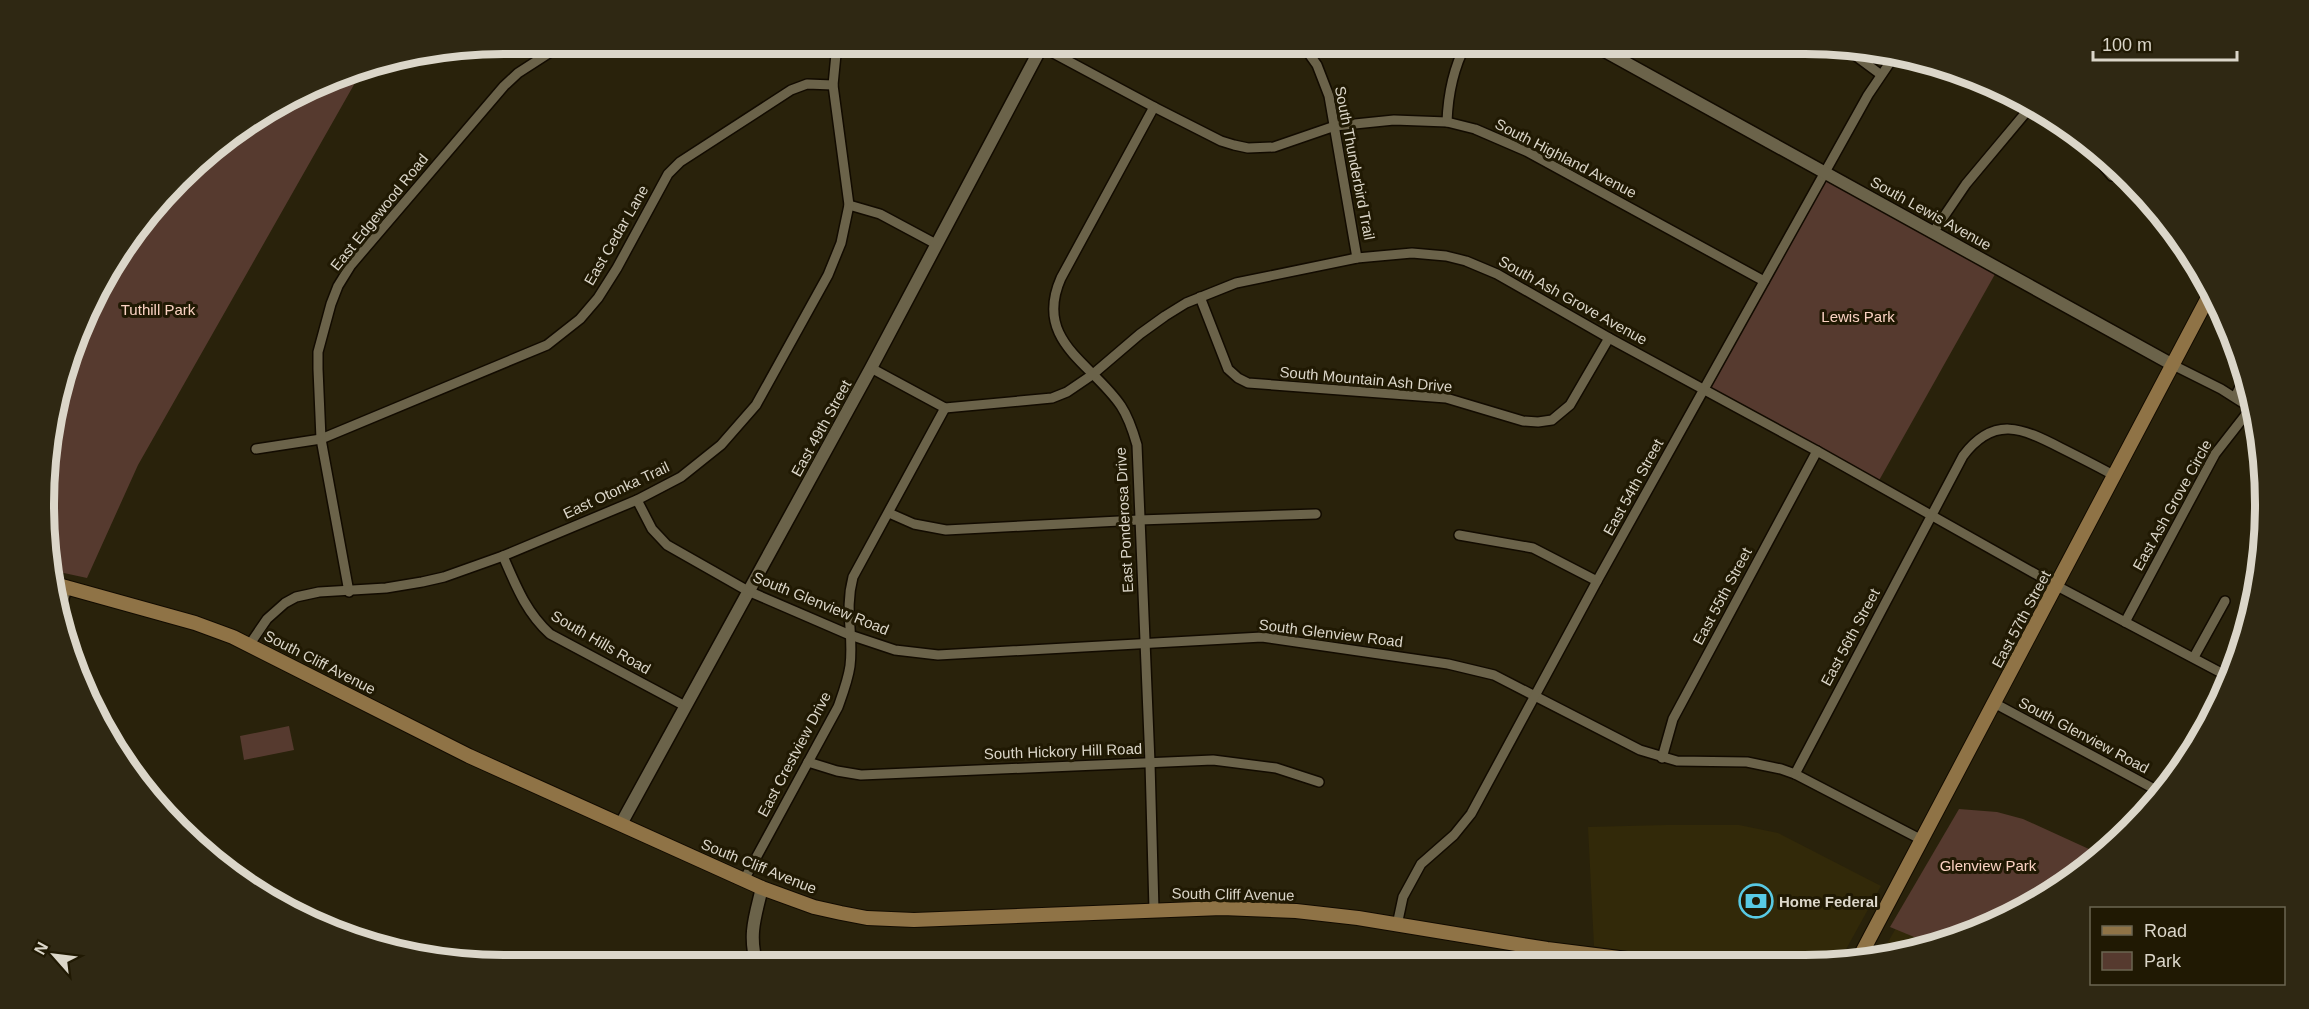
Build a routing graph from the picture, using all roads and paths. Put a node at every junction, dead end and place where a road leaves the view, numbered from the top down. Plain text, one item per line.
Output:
1 (547, 54) edge
2 (836, 54) edge
3 (1038, 54) edge
4 (1059, 54) edge
5 (1308, 54) edge
6 (1461, 54) edge
7 (1610, 54) edge
8 (1858, 57) edge
9 (1889, 63) edge
10 (1880, 74) junction
11 (833, 85) junction
12 (1154, 107) junction
13 (2026, 112) edge
14 (1447, 122) junction
15 (1335, 126) junction
16 (1826, 172) junction
17 (2110, 174) edge
18 (2112, 176) dead end
19 (849, 205) junction
20 (1934, 231) junction
21 (936, 244) junction
22 (1357, 258) junction
23 (1764, 281) junction
24 (1200, 297) junction
25 (2207, 300) edge
26 (1609, 338) junction
27 (2173, 365) junction
28 (872, 368) junction
29 (1092, 375) junction
30 (2240, 387) edge
31 (1704, 391) junction
32 (2235, 397) junction
33 (2243, 403) edge
34 (945, 408) junction
35 (2246, 416) edge
36 (321, 439) junction
37 (255, 449) dead end
38 (1817, 451) junction
39 (2115, 476) junction
40 (637, 500) junction
41 (889, 513) junction
42 (1316, 514) dead end
43 (1932, 515) junction
44 (1139, 520) junction
45 (1459, 535) dead end
46 (503, 556) junction
47 (1597, 581) junction
48 (62, 586) edge
49 (2057, 586) junction
50 (67, 587) junction
51 (748, 591) junction
52 (349, 592) junction
53 (64, 598) edge
54 (2226, 600) dead end
55 (2126, 622) junction
56 (850, 635) junction
57 (1144, 642) junction
58 (250, 644) junction
59 (2194, 657) junction
60 (2222, 673) edge
61 (1536, 696) junction
62 (1994, 704) junction
63 (685, 706) junction
64 (1662, 758) junction
65 (808, 762) junction
66 (1150, 763) junction
67 (1795, 774) junction
68 (1319, 782) dead end
69 (2154, 789) edge
70 (621, 824) junction
71 (1922, 840) junction
72 (744, 880) junction
73 (762, 888) junction
74 (1154, 910) junction
75 (1397, 925) junction
76 (1863, 951) edge
77 (754, 955) edge
78 (1541, 955) edge

1 - 36 street, East Edgewood Road
2 - 11 street, East Otonka Trail
3 - 21 street, East 49th Street
4 - 12 street, South Highland Avenue
5 - 15 street, South Thunderbird Trail
6 - 14 street
7 - 16 street, South Lewis Avenue
8 - 10 street
9 - 10 street, East 54th Street
10 - 16 street, East 54th Street
11 - 19 street, East Otonka Trail
11 - 36 street, East Cedar Lane
12 - 15 street, South Highland Avenue
12 - 29 street, East Ponderosa Drive
13 - 20 street
14 - 15 street, South Highland Avenue
14 - 23 street, South Highland Avenue
15 - 22 street, South Thunderbird Trail
16 - 20 street, South Lewis Avenue
16 - 23 street, East 54th Street
17 - 18 street
19 - 21 street
19 - 40 street, East Otonka Trail
20 - 27 street, South Lewis Avenue
21 - 28 street, East 49th Street
22 - 24 street, South Ash Grove Avenue
22 - 26 street, South Ash Grove Avenue
23 - 31 street, East 54th Street
24 - 26 street, South Mountain Ash Drive
24 - 29 street, South Ash Grove Avenue
25 - 27 main road, East 57th Street
26 - 31 street, South Ash Grove Avenue
27 - 32 street, South Lewis Avenue
27 - 39 main road, East 57th Street
28 - 34 street
28 - 51 street, East 49th Street
29 - 34 street, South Ash Grove Avenue
29 - 44 street, East Ponderosa Drive
30 - 32 street
31 - 38 street, South Ash Grove Avenue
31 - 47 street, East 54th Street
32 - 33 street, South Lewis Avenue
34 - 41 street, East Crestview Drive
35 - 55 street, East Ash Grove Circle
36 - 37 street, East Cedar Lane
36 - 52 street, East Edgewood Road
38 - 43 street, South Ash Grove Avenue
38 - 64 street, East 55th Street
39 - 43 street, East 56th Street
39 - 49 main road, East 57th Street
40 - 46 street, East Otonka Trail
40 - 51 street, South Glenview Road
41 - 44 street
41 - 56 street, East Crestview Drive
42 - 44 street
43 - 49 street, South Ash Grove Avenue
43 - 67 street, East 56th Street
44 - 57 street, East Ponderosa Drive
45 - 47 street
46 - 52 street, East Otonka Trail
46 - 63 street, South Hills Road
47 - 61 street, East 54th Street
48 - 50 main road, South Cliff Avenue
49 - 55 street, South Ash Grove Avenue
49 - 62 main road, East 57th Street
50 - 53 street
50 - 58 main road, South Cliff Avenue
51 - 56 street, South Glenview Road
51 - 63 street, East 49th Street
52 - 58 street, East Otonka Trail
54 - 59 street
55 - 59 street, South Ash Grove Avenue
56 - 57 street, South Glenview Road
56 - 65 street, East Crestview Drive
57 - 61 street, South Glenview Road
57 - 66 street, East Ponderosa Drive
58 - 70 main road, South Cliff Avenue
59 - 60 street, South Ash Grove Avenue
61 - 64 street, South Glenview Road
61 - 75 street, East 54th Street
62 - 69 street, South Glenview Road
62 - 71 main road, East 57th Street
63 - 70 street, East 49th Street
64 - 67 street, South Glenview Road
65 - 66 street, South Hickory Hill Road
65 - 72 street, East Crestview Drive
66 - 68 street, South Hickory Hill Road
66 - 74 street, East Ponderosa Drive
67 - 71 street, South Glenview Road
70 - 72 main road, South Cliff Avenue
71 - 76 main road, East 57th Street
72 - 73 main road, South Cliff Avenue
73 - 74 main road, South Cliff Avenue
73 - 77 street
74 - 75 main road, South Cliff Avenue
75 - 78 main road, South Cliff Avenue

